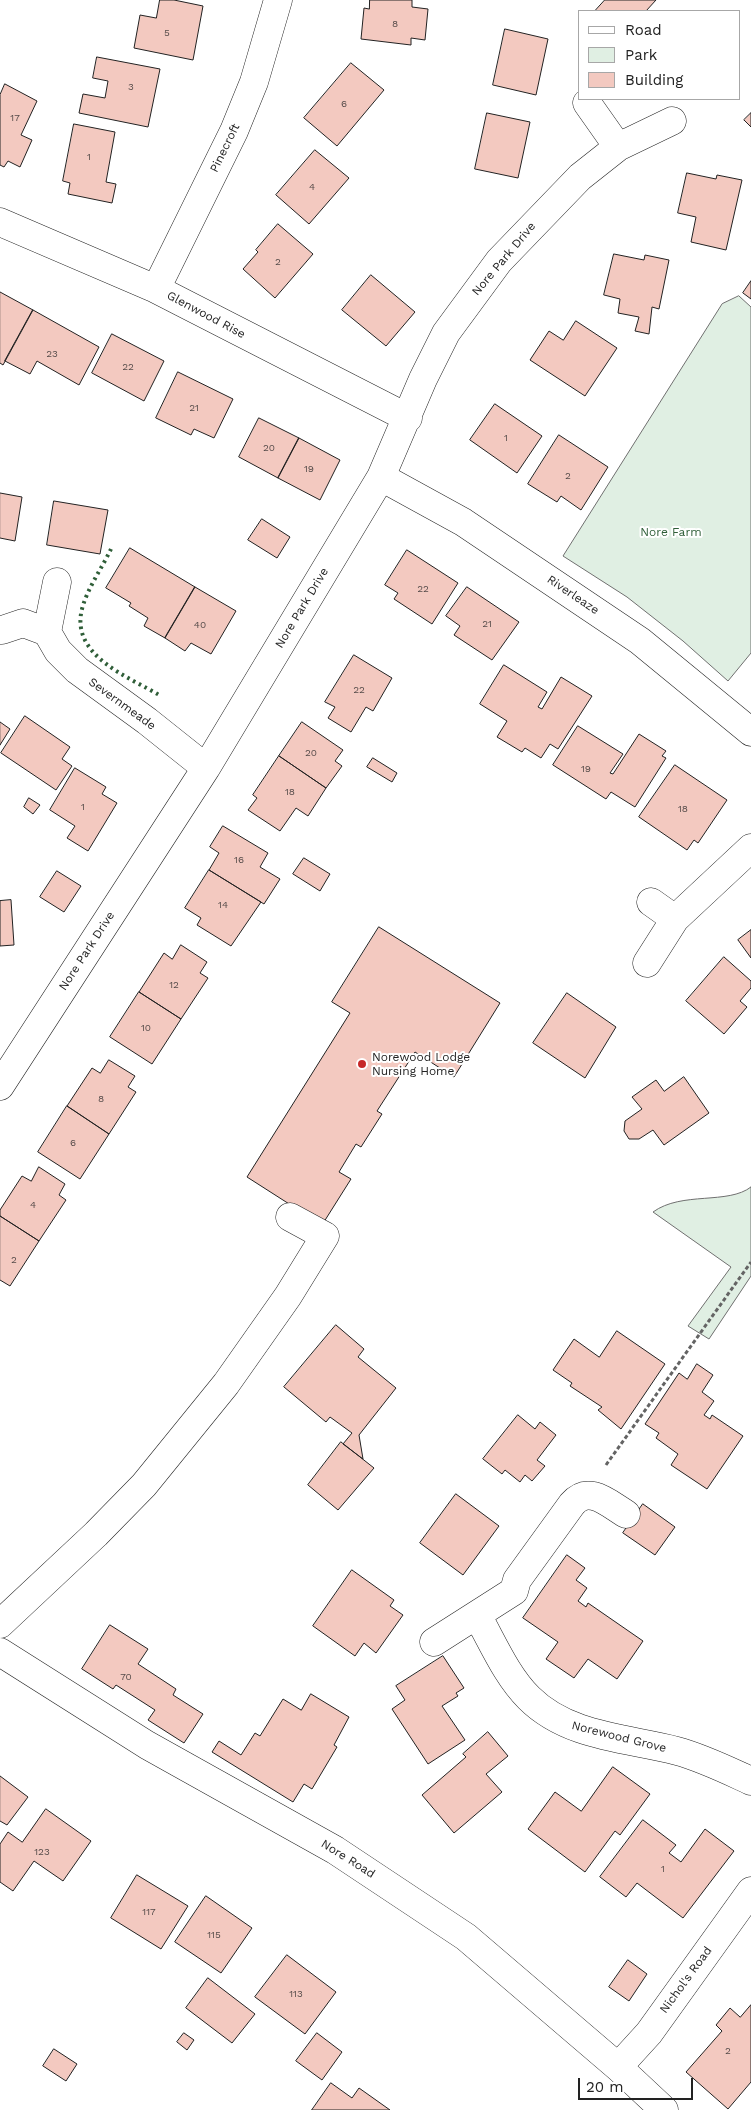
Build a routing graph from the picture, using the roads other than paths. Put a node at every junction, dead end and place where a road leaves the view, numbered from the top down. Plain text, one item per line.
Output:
1 (278, 0) edge
2 (587, 103) dead end
3 (672, 121) dead end
4 (618, 147) junction
5 (0, 222) edge
6 (156, 289) junction
7 (408, 418) junction
8 (381, 477) junction
9 (57, 582) dead end
10 (2, 630) dead end
11 (47, 632) junction
12 (751, 732) edge
13 (206, 768) junction
14 (751, 848) edge
15 (651, 902) dead end
16 (675, 919) junction
17 (647, 963) dead end
18 (0, 1086) edge
19 (290, 1217) dead end
20 (626, 1514) dead end
21 (477, 1615) junction
22 (0, 1624) edge
23 (434, 1642) dead end
24 (0, 1652) edge
25 (751, 1781) edge
26 (751, 1891) edge
27 (618, 2066) junction
28 (664, 2110) edge

1 - 6 street, Pinecroft
2 - 4 street
3 - 4 street, Nore Park Drive
4 - 7 street, Nore Park Drive
5 - 6 street, Glenwood Rise
6 - 7 street, Glenwood Rise
7 - 8 street, Nore Park Drive
8 - 12 street, Riverleaze
8 - 13 street, Nore Park Drive
9 - 11 street
10 - 11 street
11 - 13 street, Severnmeade
13 - 18 street, Nore Park Drive
14 - 16 street
15 - 16 street
16 - 17 street
19 - 22 street
20 - 21 street
21 - 23 street
21 - 25 street, Norewood Grove
24 - 27 street, Nore Road
26 - 27 street, Nichol's Road
27 - 28 street, Nore Road

